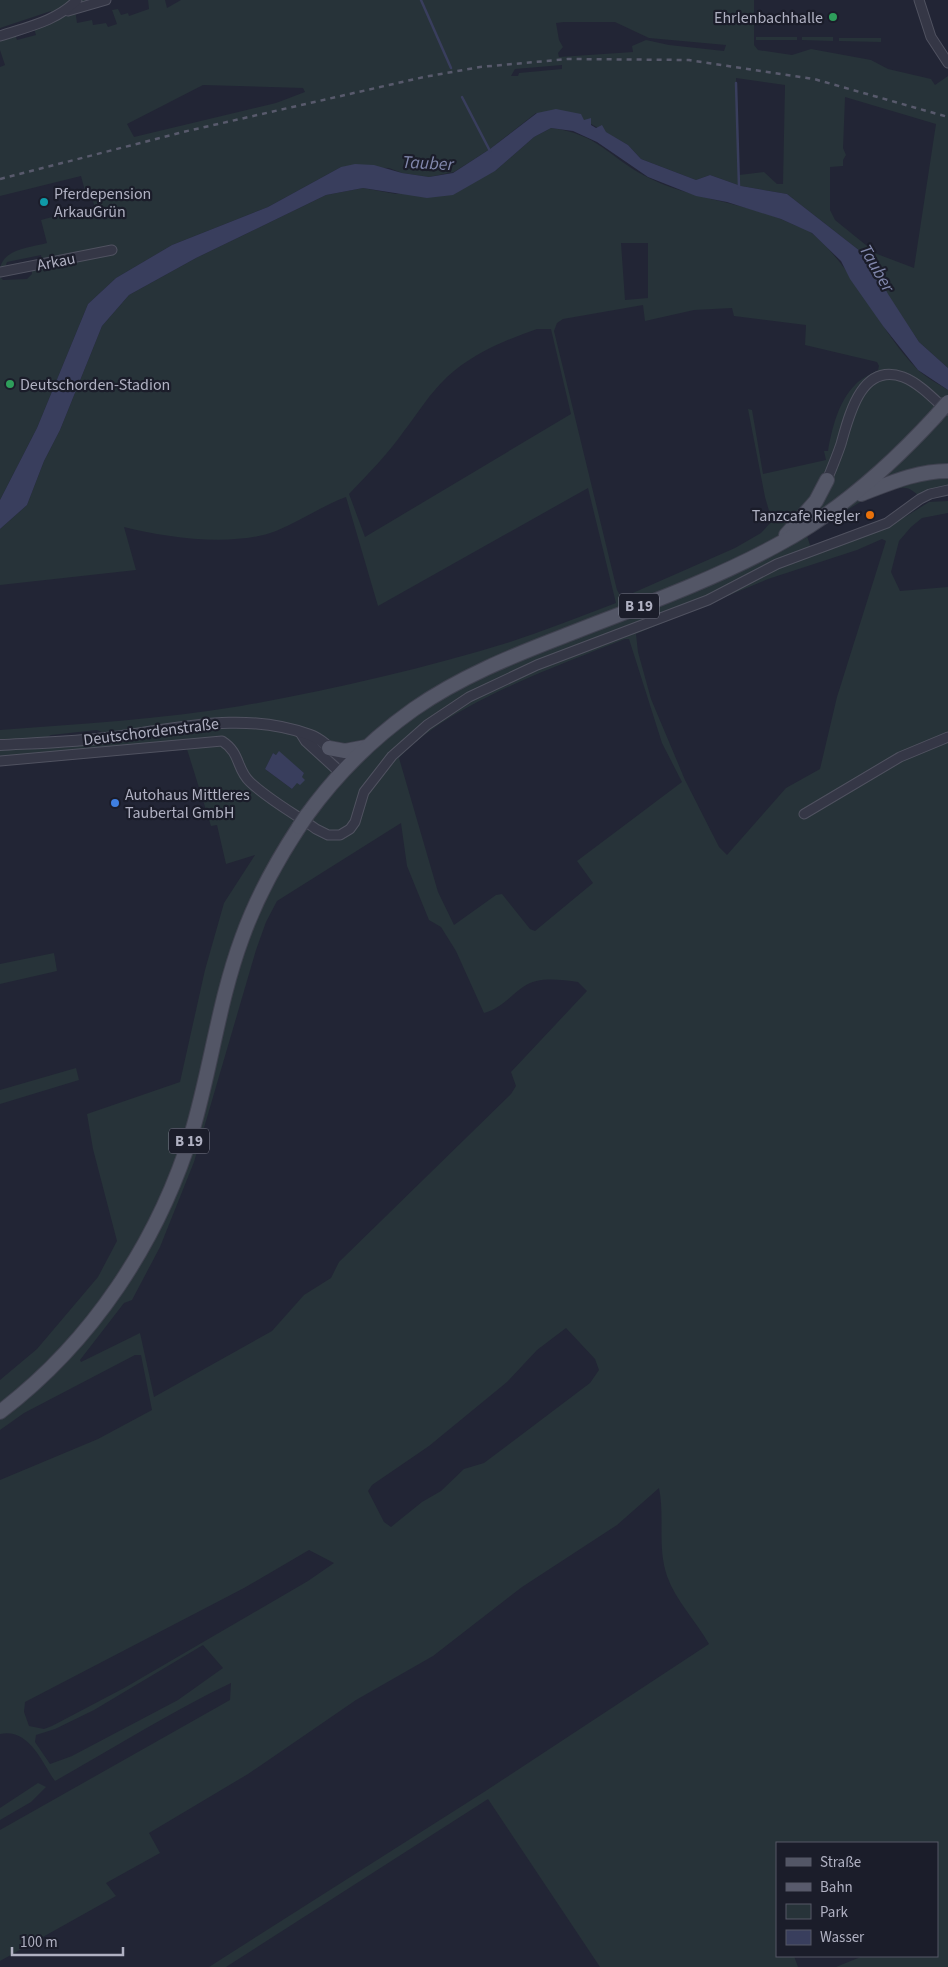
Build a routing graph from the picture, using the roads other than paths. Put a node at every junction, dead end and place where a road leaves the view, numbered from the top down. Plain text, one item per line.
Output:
1 (77, 0) edge
2 (106, 0) edge
3 (919, 0) edge
4 (67, 11) junction
5 (0, 36) edge
6 (948, 63) edge
7 (112, 250) dead end
8 (0, 272) edge
9 (948, 402) edge
10 (941, 414) edge
11 (948, 471) edge
12 (827, 480) joint
13 (948, 490) edge
14 (851, 497) junction
15 (777, 545) junction
16 (301, 732) junction
17 (948, 736) edge
18 (0, 745) edge
19 (366, 747) junction
20 (329, 748) junction
21 (0, 761) edge
22 (345, 769) junction
23 (804, 814) dead end
24 (0, 1412) edge

1 - 4 street
2 - 4 street
3 - 6 street
4 - 5 street
7 - 8 street, Arkau
9 - 10 main road, B 19, bridge
10 - 12 street
10 - 14 main road, B 19
11 - 14 main road
12 - 15 main road
13 - 21 street
14 - 15 main road, B 19
15 - 19 main road, B 19
16 - 18 street, Deutschordenstraße
16 - 20 street, Deutschordenstraße
16 - 22 street
17 - 23 street
19 - 20 main road
19 - 22 main road, B 19
20 - 22 street, Deutschordenstraße
22 - 24 main road, B 19, bridge

